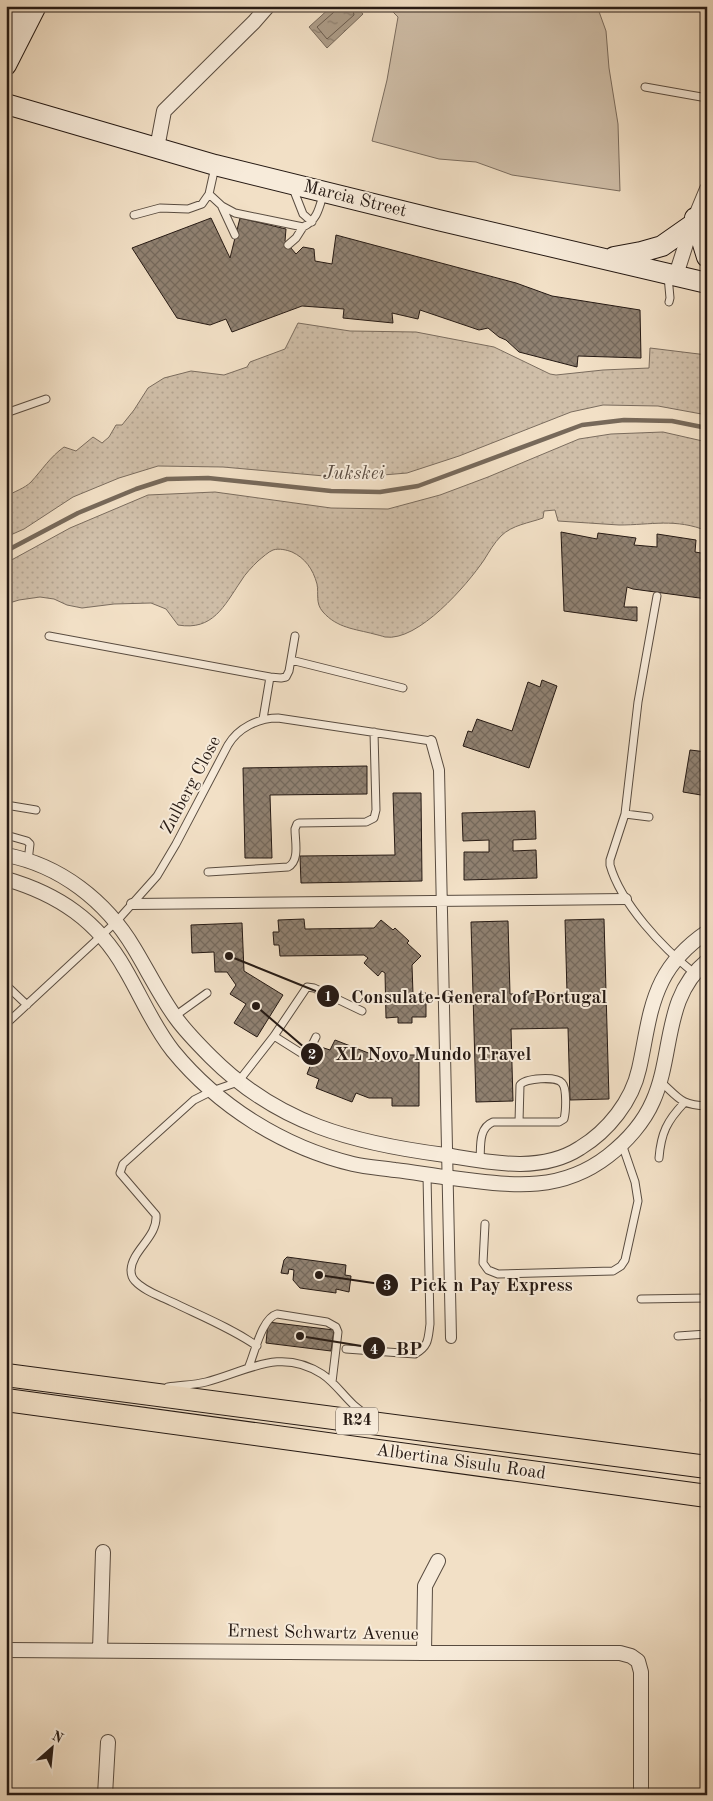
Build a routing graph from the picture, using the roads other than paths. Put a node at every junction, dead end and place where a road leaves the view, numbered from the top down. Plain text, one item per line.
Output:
1 (36, 6) edge
2 (268, 6) edge
3 (6, 65) edge
4 (645, 87) dead end
5 (707, 98) edge
6 (6, 104) edge
7 (36, 113) junction
8 (6, 116) edge
9 (157, 148) junction
10 (215, 165) junction
11 (290, 182) junction
12 (707, 189) edge
13 (324, 191) junction
14 (209, 194) junction
15 (222, 206) junction
16 (134, 215) dead end
17 (694, 221) junction
18 (312, 222) junction
19 (303, 227) junction
20 (236, 235) dead end
21 (288, 245) dead end
22 (707, 257) edge
23 (605, 259) junction
24 (672, 274) junction
25 (707, 282) edge
26 (669, 302) dead end
27 (46, 399) dead end
28 (6, 414) edge
29 (657, 596) dead end
30 (49, 636) dead end
31 (295, 636) dead end
32 (291, 660) junction
33 (270, 677) junction
34 (403, 688) dead end
35 (263, 719) junction
36 (374, 732) junction
37 (431, 741) joint
38 (6, 805) edge
39 (36, 810) dead end
40 (625, 814) junction
41 (649, 817) dead end
42 (6, 834) edge
43 (6, 855) edge
44 (28, 861) junction
45 (208, 872) dead end
46 (6, 880) edge
47 (626, 899) junction
48 (443, 900) junction
49 (132, 904) junction
50 (116, 922) junction
51 (707, 932) edge
52 (102, 935) junction
53 (676, 958) junction
54 (707, 961) edge
55 (694, 973) junction
56 (6, 985) edge
57 (207, 993) dead end
58 (27, 1005) junction
59 (362, 1011) dead end
60 (175, 1016) junction
61 (6, 1024) edge
62 (274, 1036) junction
63 (316, 1037) dead end
64 (660, 1081) junction
65 (238, 1082) junction
66 (212, 1091) junction
67 (684, 1103) junction
68 (707, 1106) edge
69 (519, 1122) junction
70 (622, 1143) junction
71 (412, 1151) junction
72 (447, 1156) junction
73 (659, 1158) dead end
74 (480, 1161) junction
75 (409, 1172) junction
76 (427, 1174) junction
77 (448, 1178) junction
78 (485, 1224) dead end
79 (707, 1298) edge
80 (641, 1299) dead end
81 (707, 1334) edge
82 (678, 1336) dead end
83 (452, 1338) dead end
84 (257, 1346) junction
85 (346, 1349) dead end
86 (249, 1366) junction
87 (6, 1375) edge
88 (332, 1382) junction
89 (138, 1392) junction
90 (6, 1400) edge
91 (392, 1426) junction
92 (707, 1468) edge
93 (707, 1496) edge
94 (102, 1552) dead end
95 (438, 1561) dead end
96 (6, 1650) edge
97 (100, 1650) junction
98 (424, 1653) junction
99 (108, 1742) dead end
100 (105, 1795) edge
101 (641, 1795) edge

1 - 3 main road
2 - 9 street
4 - 5 lane
6 - 7 main road, Marcia Street
7 - 8 main road
7 - 9 main road, Marcia Street
9 - 10 main road, Marcia Street
10 - 11 main road, Marcia Street
10 - 14 lane
11 - 13 main road, Marcia Street
11 - 18 lane
12 - 17 street
13 - 18 lane
13 - 23 main road, Marcia Street
14 - 15 lane
14 - 16 lane
15 - 19 lane
15 - 20 lane
17 - 22 main road
17 - 23 main road
17 - 24 street
18 - 19 lane
19 - 21 lane
23 - 24 main road, Marcia Street
24 - 25 main road, Marcia Street
24 - 26 lane
27 - 28 lane
29 - 40 lane
30 - 33 lane
31 - 32 lane
32 - 33 lane
32 - 34 lane
33 - 35 lane
35 - 36 lane
35 - 49 lane, Zulberg Close
36 - 37 lane
36 - 45 lane
37 - 48 street
38 - 39 lane
40 - 41 lane
40 - 47 lane
42 - 44 lane
43 - 44 street
44 - 50 street
46 - 52 street
47 - 48 street
47 - 53 lane
48 - 49 street
48 - 72 street
49 - 50 lane, Zulberg Close
50 - 52 lane, Zulberg Close
50 - 60 street
51 - 53 street
52 - 58 lane, Zulberg Close
52 - 66 street
53 - 55 lane
53 - 74 street
54 - 55 street
55 - 64 street
56 - 58 lane
57 - 60 lane
58 - 61 lane, Zulberg Close
59 - 62 lane
60 - 65 street
62 - 63 lane
62 - 65 lane
64 - 67 lane
64 - 70 street
65 - 66 lane
65 - 71 street
66 - 75 street
66 - 84 lane
67 - 68 lane
67 - 73 lane
69 - 69 lane
69 - 74 lane
70 - 77 street
70 - 78 lane
71 - 72 street
71 - 75 street
72 - 74 street
72 - 77 street
75 - 76 street
76 - 77 street
76 - 85 lane
77 - 83 street
79 - 80 lane
81 - 82 lane
84 - 86 lane
84 - 88 lane
86 - 88 lane
86 - 89 lane
87 - 89 main road, Albertina Sisulu Road / R24
88 - 91 lane
89 - 91 main road, Albertina Sisulu Road / R24
90 - 93 main road, Albertina Sisulu Road / R24
91 - 92 main road, Albertina Sisulu Road / R24
94 - 97 street
95 - 98 street
96 - 97 street, Ernest Schwartz Avenue
97 - 98 street, Ernest Schwartz Avenue
98 - 101 street, Ernest Schwartz Avenue
99 - 100 street

